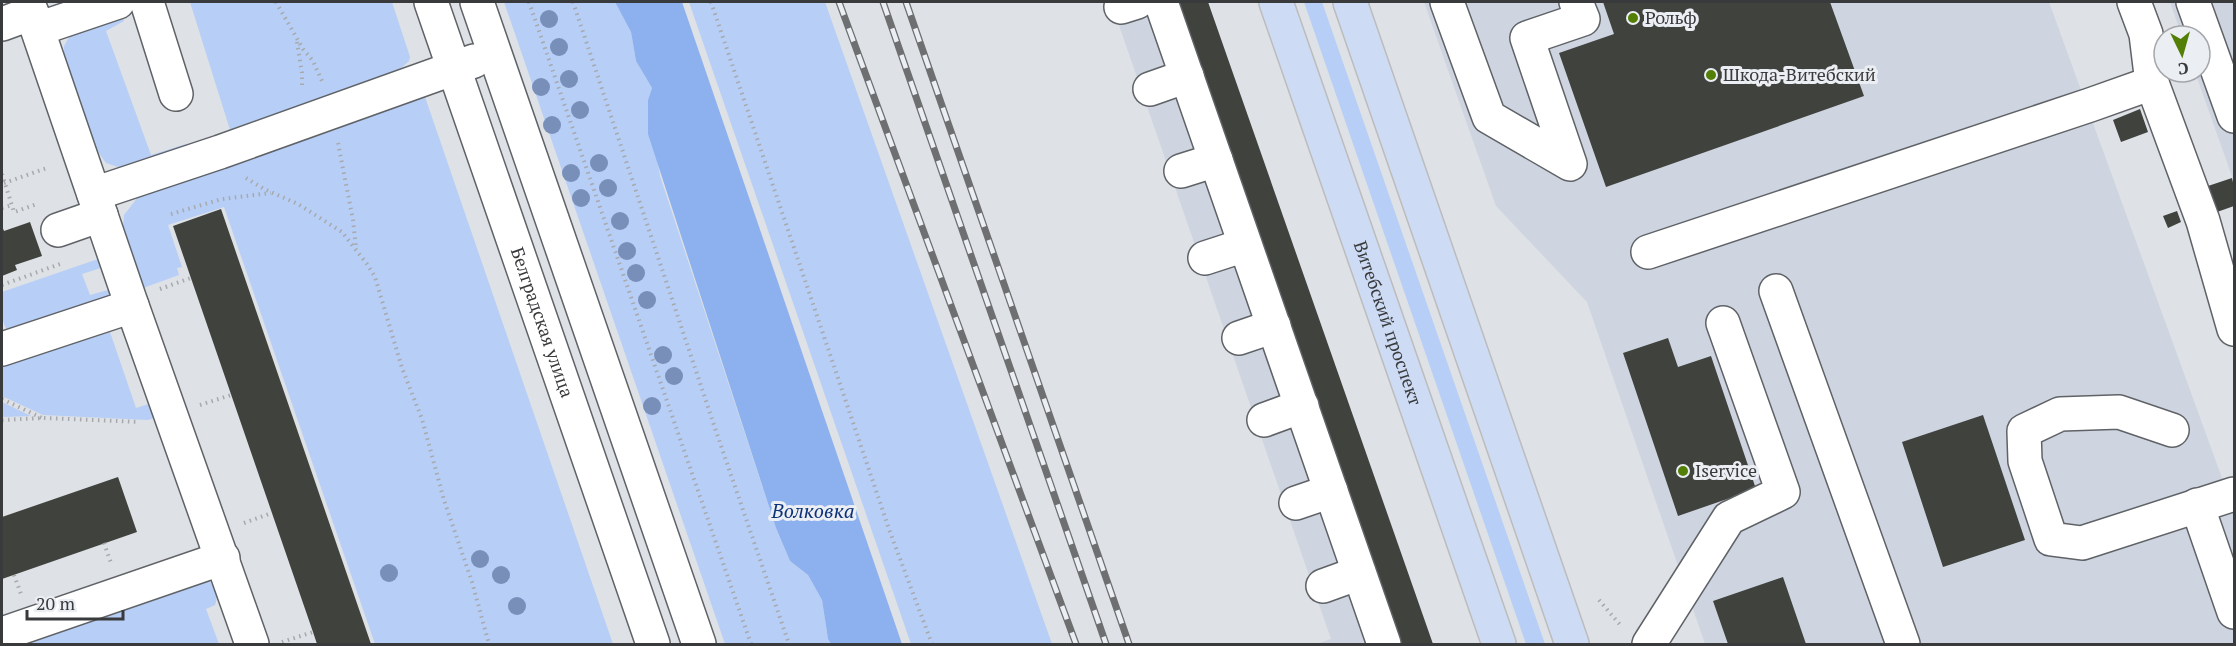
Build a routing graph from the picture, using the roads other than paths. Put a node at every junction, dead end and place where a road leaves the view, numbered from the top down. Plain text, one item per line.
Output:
1 (118, 2) edge
2 (147, 2) edge
3 (431, 2) edge
4 (477, 2) edge
5 (1161, 2) edge
6 (1276, 2) edge
7 (1350, 2) edge
8 (1447, 2) edge
9 (1576, 2) edge
10 (2134, 2) edge
11 (2193, 2) edge
12 (33, 14) edge
13 (2, 24) edge
14 (495, 53) junction
15 (453, 68) junction
16 (1187, 76) junction
17 (2152, 83) joint
18 (2152, 84) edge
19 (1150, 89) dead end
20 (176, 94) dead end
21 (2235, 116) edge
22 (1216, 160) junction
23 (1181, 171) dead end
24 (98, 204) junction
25 (58, 230) dead end
26 (1245, 245) junction
27 (1648, 252) dead end
28 (1205, 258) dead end
29 (1776, 291) dead end
30 (132, 306) junction
31 (1723, 323) dead end
32 (1274, 326) junction
33 (2235, 329) edge
34 (1239, 338) dead end
35 (2, 349) edge
36 (1302, 406) junction
37 (1264, 420) dead end
38 (2172, 430) dead end
39 (1331, 491) junction
40 (2235, 494) edge
41 (1296, 503) dead end
42 (2197, 505) junction
43 (223, 558) junction
44 (1359, 573) junction
45 (1323, 586) dead end
46 (2235, 612) edge
47 (2, 634) edge
48 (1639, 640) edge
49 (252, 645) edge
50 (653, 645) edge
51 (699, 645) edge
52 (1384, 645) edge
53 (1499, 645) edge
54 (1572, 645) edge
55 (1904, 645) edge

1 - 12 street
2 - 20 street
3 - 15 street, Белградская улица
4 - 14 street
5 - 16 street
6 - 53 main road, Витебский проспект
7 - 54 main road
8 - 9 street
10 - 17 street
11 - 21 street
12 - 13 street
12 - 24 street
14 - 15 street
14 - 51 street
15 - 24 street
15 - 50 street, Белградская улица
16 - 19 street
16 - 22 street
17 - 27 street
18 - 33 street
22 - 23 street
22 - 26 street
24 - 25 street
24 - 30 street
26 - 28 street
26 - 32 street
29 - 55 street
30 - 35 street
30 - 43 street
31 - 48 street
32 - 34 street
32 - 36 street
36 - 37 street
36 - 39 street
38 - 42 street
39 - 41 street
39 - 44 street
40 - 42 street
42 - 46 street
43 - 47 street
43 - 49 street
44 - 45 street
44 - 52 street

